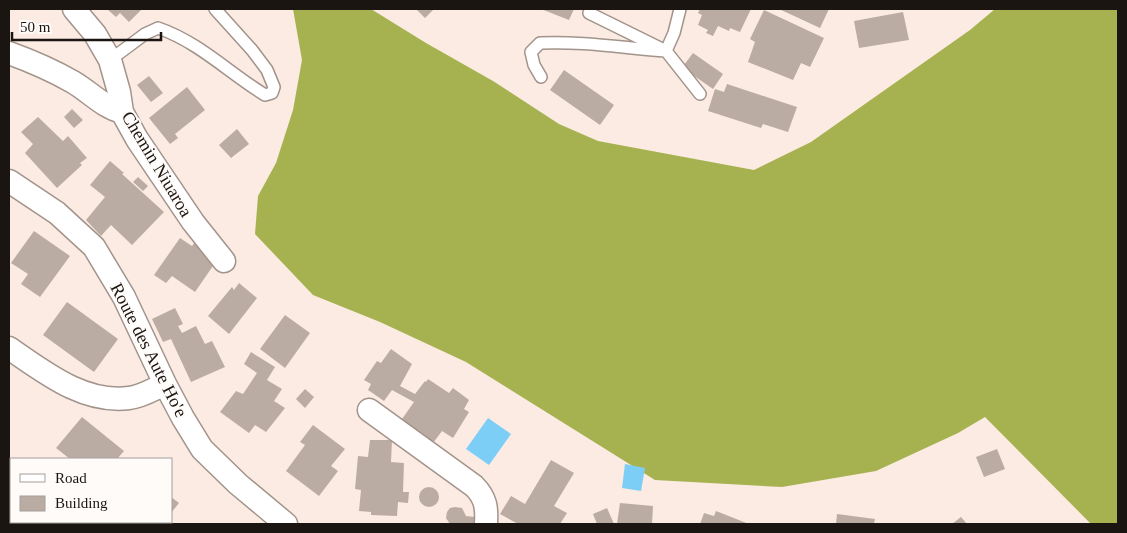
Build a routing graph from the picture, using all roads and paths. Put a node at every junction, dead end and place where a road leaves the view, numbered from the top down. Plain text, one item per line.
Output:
1 (74, 9) edge
2 (215, 9) edge
3 (680, 9) edge
4 (589, 13) dead end
5 (666, 51) junction
6 (9, 52) edge
7 (110, 60) junction
8 (541, 77) dead end
9 (700, 94) dead end
10 (122, 112) junction
11 (9, 181) edge
12 (224, 261) dead end
13 (9, 348) edge
14 (165, 384) junction
15 (369, 410) dead end
16 (286, 524) edge
17 (486, 524) edge

1 - 7 street, Chemin Niuaroa
2 - 7 lane
3 - 5 lane
4 - 5 lane
5 - 8 lane
5 - 9 lane
6 - 10 street
7 - 10 street, Chemin Niuaroa
10 - 12 street, Chemin Niuaroa
11 - 14 street, Route des Aute Ho'e
13 - 14 street
14 - 16 street, Route des Aute Ho'e
15 - 17 street

